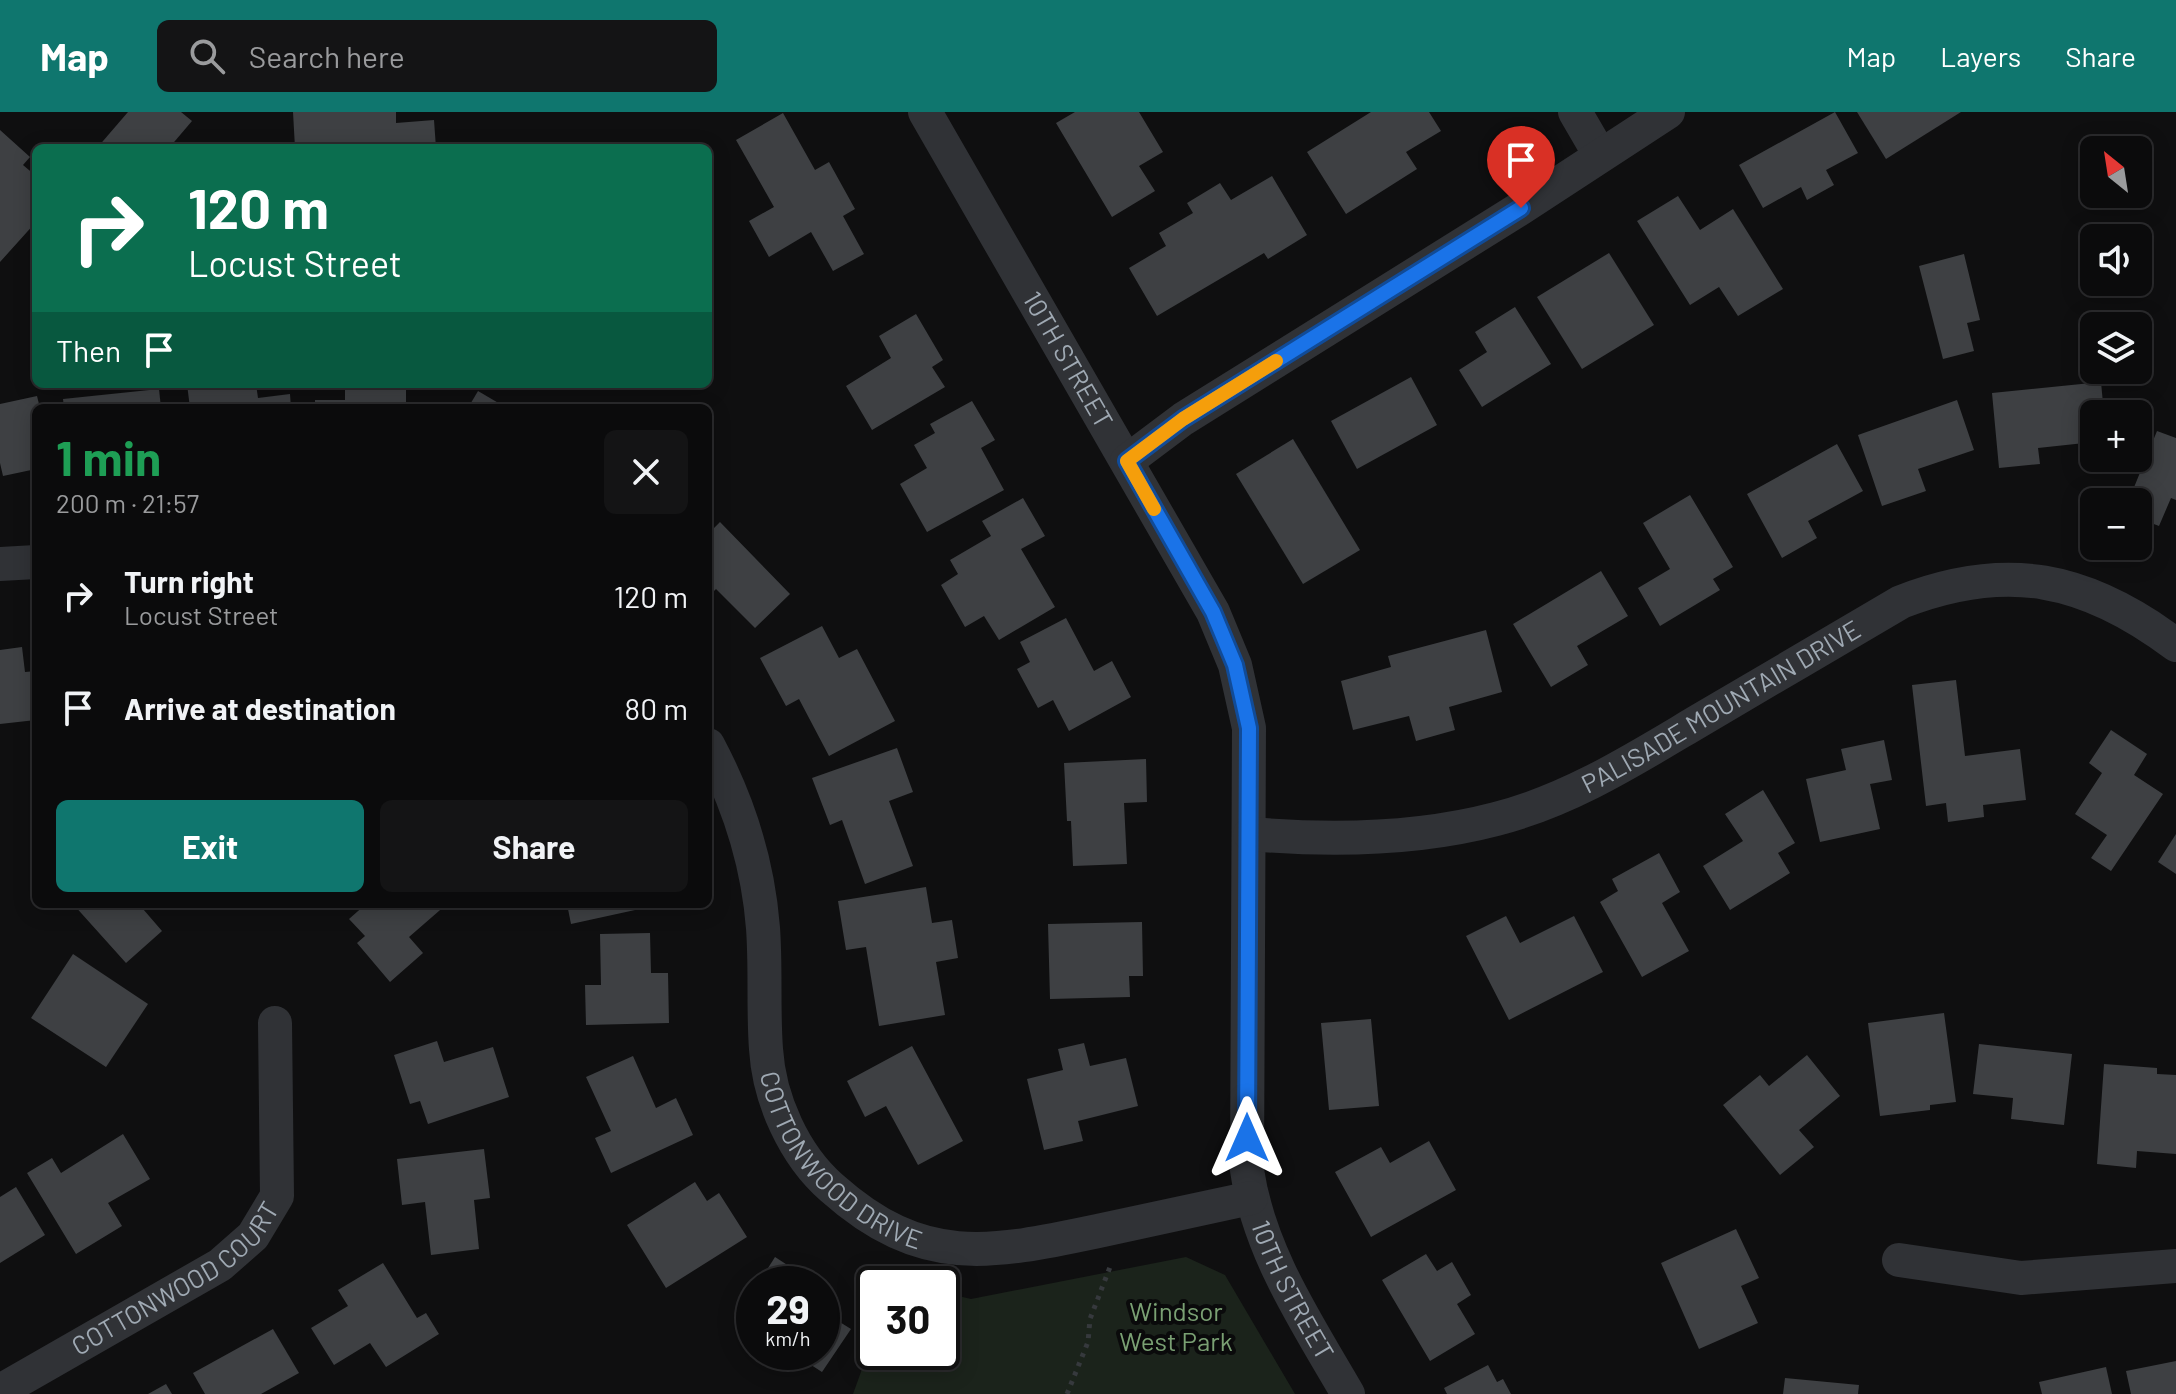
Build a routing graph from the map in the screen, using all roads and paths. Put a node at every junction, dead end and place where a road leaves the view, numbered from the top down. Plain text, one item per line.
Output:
1 (925, 112) edge
2 (1575, 112) edge
3 (1668, 112) edge
4 (1600, 155) junction
5 (1127, 461) junction
6 (32, 562) edge
7 (0, 564) edge
8 (2176, 645) edge
9 (712, 753) edge
10 (1250, 834) junction
11 (275, 1023) dead end
12 (1251, 1198) junction
13 (1126, 1225) junction
14 (1899, 1260) dead end
15 (2176, 1266) edge
16 (0, 1391) edge
17 (1067, 1394) edge
18 (1348, 1394) edge

1 - 5 street, 10TH STREET
2 - 4 street
3 - 4 street
4 - 5 street
5 - 10 street, 10TH STREET
6 - 7 street
8 - 10 street, PALISADE MOUNTAIN DRIVE
9 - 13 street, COTTONWOOD DRIVE
10 - 12 street, 10TH STREET
11 - 16 street, COTTONWOOD COURT
12 - 13 street, COTTONWOOD DRIVE
12 - 18 street, 10TH STREET
13 - 17 path
14 - 15 street

